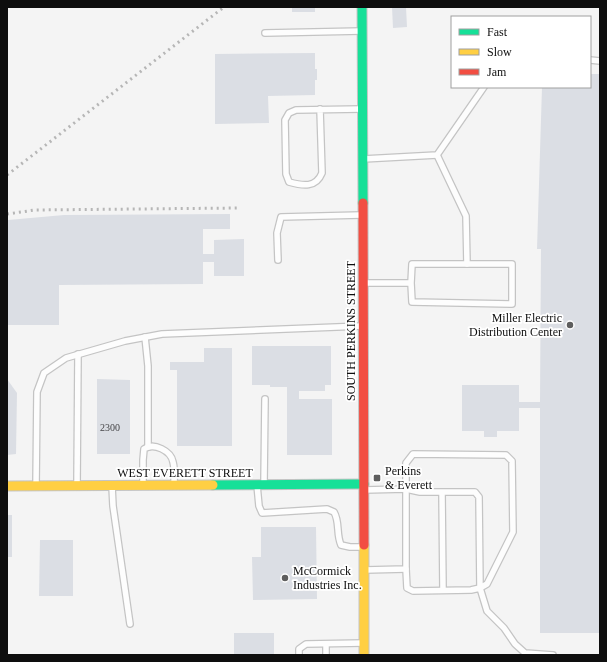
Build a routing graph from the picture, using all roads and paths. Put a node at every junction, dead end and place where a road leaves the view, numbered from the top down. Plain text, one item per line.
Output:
1 (362, 7) edge
2 (362, 31) junction
3 (264, 33) dead end
4 (483, 88) edge
5 (320, 109) junction
6 (363, 109) junction
7 (437, 155) junction
8 (363, 159) junction
9 (363, 215) junction
10 (278, 260) dead end
11 (467, 264) junction
12 (363, 283) junction
13 (411, 283) junction
14 (363, 326) junction
15 (145, 337) junction
16 (78, 354) junction
17 (265, 400) dead end
18 (148, 446) junction
19 (112, 485) junction
20 (143, 485) junction
21 (174, 485) junction
22 (261, 485) junction
23 (7, 486) edge
24 (36, 486) junction
25 (77, 486) junction
26 (364, 487) junction
27 (406, 489) junction
28 (442, 493) junction
29 (364, 547) junction
30 (406, 569) junction
31 (364, 570) junction
32 (480, 588) junction
33 (443, 590) junction
34 (130, 624) dead end
35 (364, 643) junction
36 (326, 644) junction
37 (299, 655) edge
38 (326, 655) edge
39 (364, 655) edge
40 (553, 655) edge

1 - 2 street, SOUTH PERKINS STREET
2 - 3 lane
2 - 6 street, SOUTH PERKINS STREET
4 - 7 lane
5 - 5 lane
5 - 6 lane
6 - 8 street, SOUTH PERKINS STREET
7 - 8 lane
7 - 11 lane
8 - 9 street, SOUTH PERKINS STREET
9 - 10 lane
9 - 12 street, SOUTH PERKINS STREET
11 - 13 lane
11 - 13 lane
12 - 13 lane
12 - 14 street, SOUTH PERKINS STREET
14 - 15 lane
14 - 26 street, SOUTH PERKINS STREET
15 - 16 lane
15 - 18 lane
16 - 24 lane
16 - 25 lane
17 - 22 lane
18 - 20 lane
18 - 21 lane
19 - 20 street, WEST EVERETT STREET
19 - 25 street, WEST EVERETT STREET
19 - 34 lane
20 - 21 street, WEST EVERETT STREET
21 - 22 street, WEST EVERETT STREET
22 - 26 street, WEST EVERETT STREET
22 - 29 lane
23 - 24 street, WEST EVERETT STREET
24 - 25 street, WEST EVERETT STREET
26 - 27 lane
26 - 29 street, SOUTH PERKINS STREET
27 - 28 lane
27 - 30 lane
27 - 32 lane
28 - 32 lane
28 - 33 lane
29 - 31 street, SOUTH PERKINS STREET
30 - 31 lane
30 - 33 lane
31 - 35 street, SOUTH PERKINS STREET
32 - 33 lane
32 - 40 lane
35 - 36 lane
35 - 39 street, SOUTH PERKINS STREET
36 - 37 lane
36 - 38 lane

